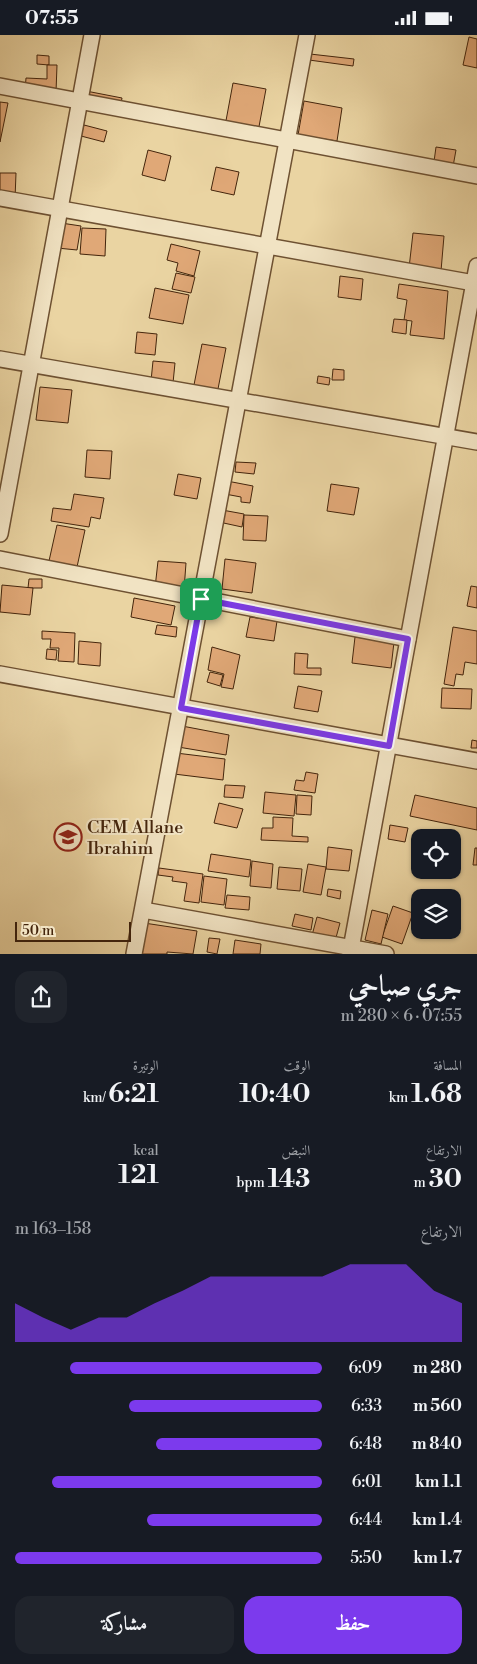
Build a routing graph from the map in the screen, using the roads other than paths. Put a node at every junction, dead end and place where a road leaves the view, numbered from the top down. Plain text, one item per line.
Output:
1 (92, 35) edge
2 (307, 35) edge
3 (0, 87) edge
4 (79, 101) junction
5 (288, 141) junction
6 (477, 176) edge
7 (0, 198) edge
8 (60, 209) junction
9 (268, 246) junction
10 (477, 265) edge
11 (474, 283) junction
12 (0, 359) edge
13 (31, 364) junction
14 (239, 400) junction
15 (446, 436) junction
16 (477, 442) edge
17 (0, 534) edge
18 (0, 559) edge
19 (201, 599) junction
20 (408, 639) junction
21 (0, 674) edge
22 (181, 708) junction
23 (389, 746) junction
24 (477, 761) edge
25 (142, 910) junction
26 (351, 951) edge
27 (134, 954) edge
28 (386, 954) edge

1 - 4 street
2 - 5 street
3 - 4 street
4 - 5 street
4 - 8 street
5 - 6 street
5 - 9 street
7 - 8 street
8 - 9 street
8 - 13 street
9 - 11 street
9 - 14 street
10 - 11 street
11 - 15 street
12 - 13 street
13 - 14 street
13 - 17 street
14 - 15 street
14 - 19 street
15 - 16 street
15 - 20 street
18 - 19 street
19 - 20 street
19 - 22 street
20 - 23 street
21 - 22 street
22 - 23 street
22 - 25 street
23 - 24 street
23 - 26 street
25 - 26 street
25 - 27 street
26 - 28 street

